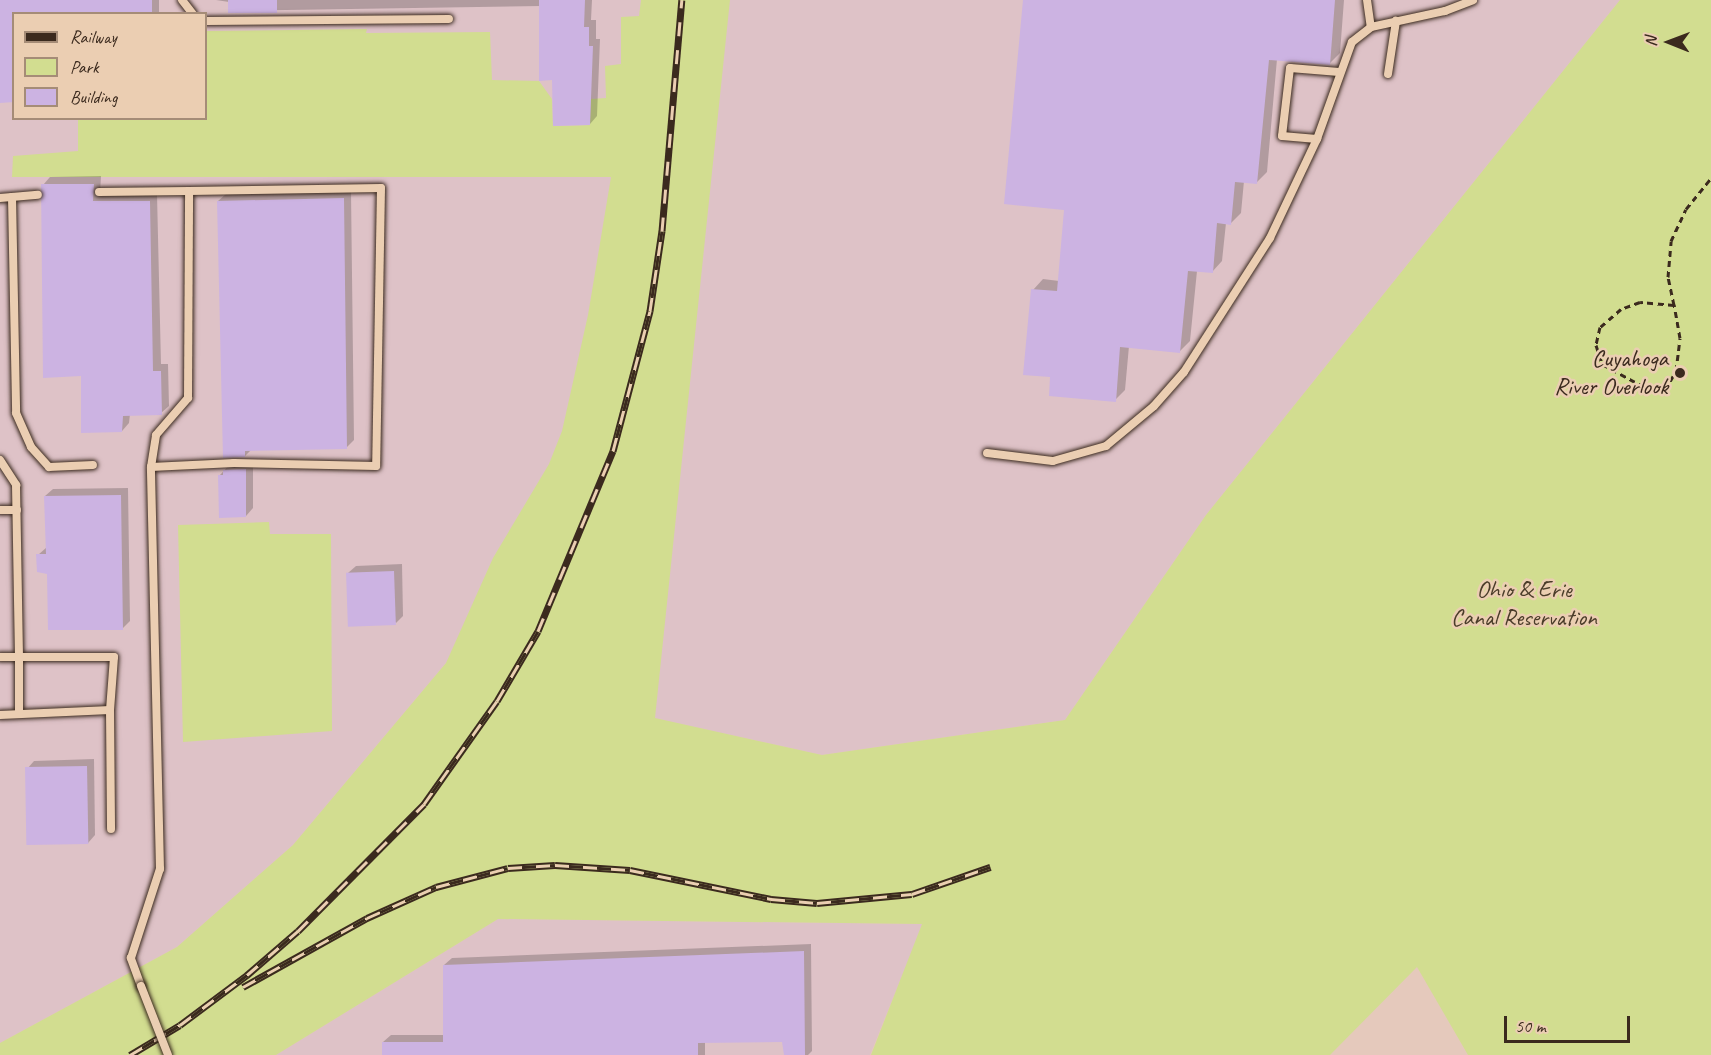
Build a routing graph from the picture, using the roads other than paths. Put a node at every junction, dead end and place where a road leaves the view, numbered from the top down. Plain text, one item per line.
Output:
1 (182, 0) edge
2 (1367, 0) edge
3 (1473, 0) edge
4 (191, 12) edge
5 (449, 19) dead end
6 (207, 21) edge
7 (1395, 21) junction
8 (1371, 27) junction
9 (1339, 72) junction
10 (1388, 74) dead end
11 (1317, 140) junction
12 (189, 191) junction
13 (99, 192) dead end
14 (38, 195) dead end
15 (12, 197) junction
16 (0, 198) edge
17 (987, 453) dead end
18 (2, 465) edge
19 (93, 465) dead end
20 (151, 467) junction
21 (0, 510) edge
22 (17, 510) junction
23 (0, 657) edge
24 (19, 657) junction
25 (110, 711) junction
26 (19, 714) junction
27 (0, 715) edge
28 (111, 829) dead end
29 (168, 1055) edge

1 - 4 lane
2 - 8 lane
3 - 7 lane
5 - 6 lane
7 - 8 lane
7 - 10 lane
8 - 9 lane
9 - 11 lane
9 - 11 lane
11 - 17 lane
12 - 13 lane
12 - 20 lane
12 - 20 lane
14 - 15 lane
15 - 16 lane
15 - 19 lane
18 - 22 lane
20 - 29 lane, bridge
21 - 22 lane
22 - 24 lane
23 - 24 lane
24 - 25 lane
24 - 26 lane
25 - 26 lane
25 - 28 lane
26 - 27 lane

